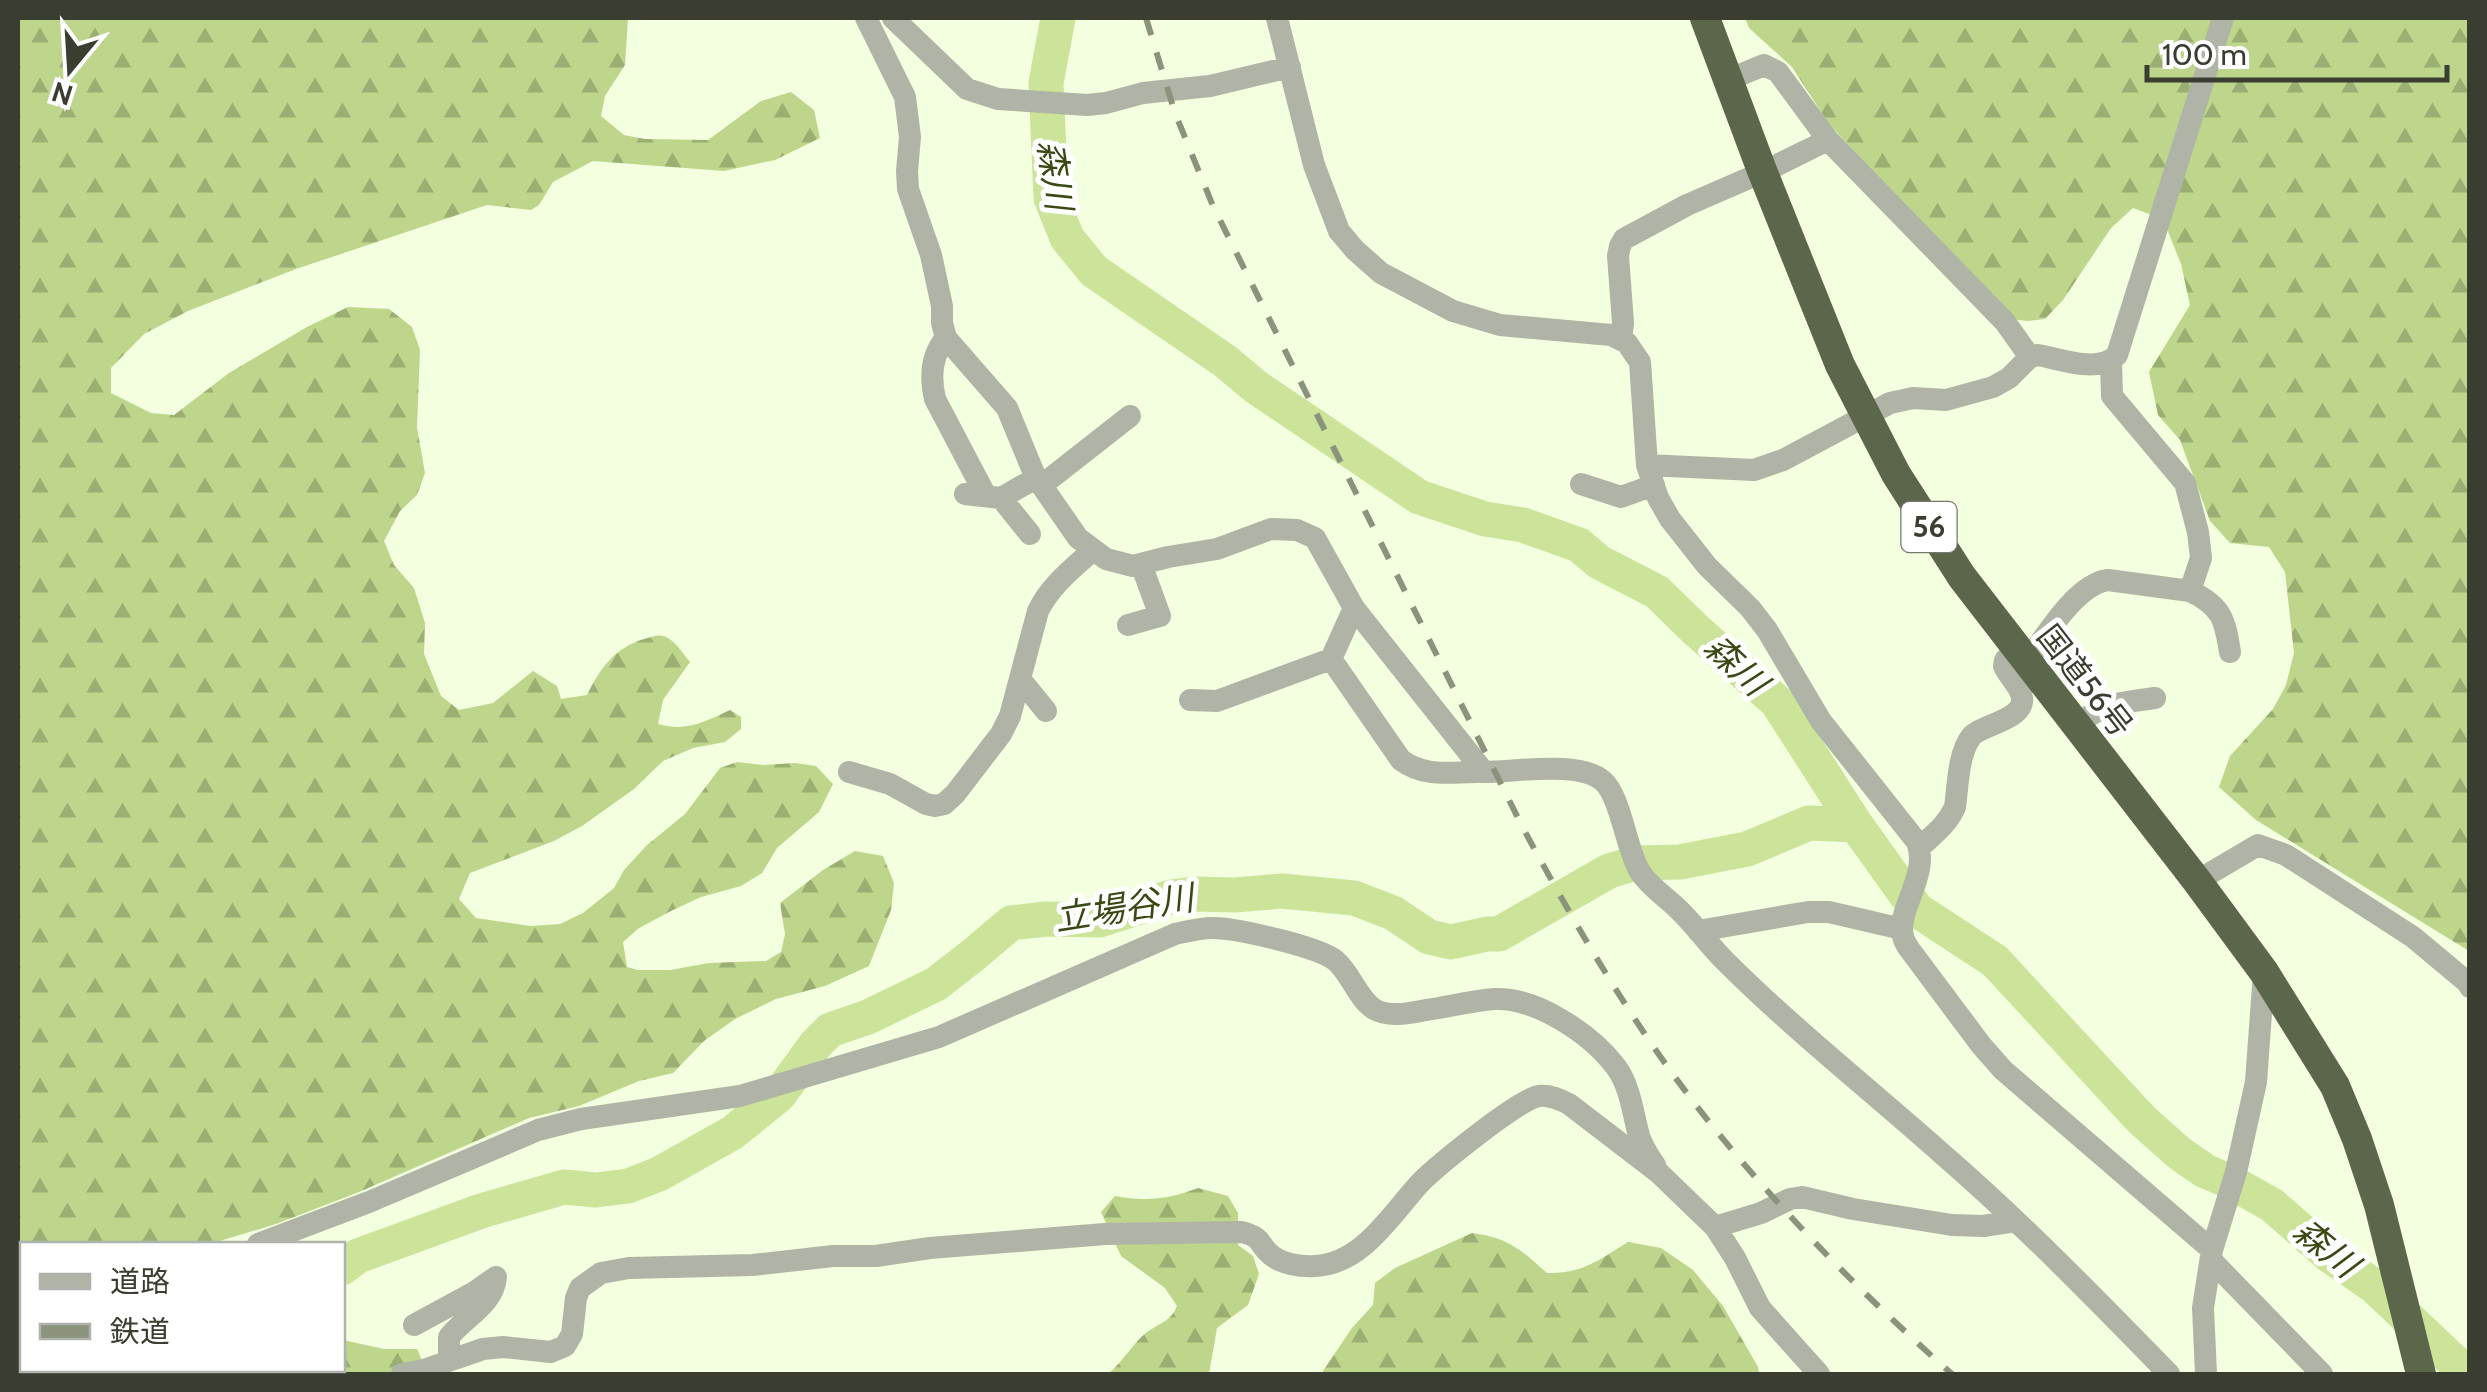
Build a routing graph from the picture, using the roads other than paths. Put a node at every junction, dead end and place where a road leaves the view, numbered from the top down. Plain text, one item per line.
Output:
1 (866, 18) edge
2 (893, 18) edge
3 (1277, 18) edge
4 (1705, 18) edge
5 (2223, 18) edge
6 (1290, 67) junction
7 (1728, 80) junction
8 (1828, 140) junction
9 (1763, 172) junction
10 (946, 338) junction
11 (1621, 340) junction
12 (2030, 358) junction
13 (2111, 360) junction
14 (1865, 415) junction
15 (1130, 416) dead end
16 (1650, 475) junction
17 (1039, 482) junction
18 (1581, 484) dead end
19 (984, 496) junction
20 (1030, 534) dead end
21 (1092, 550) junction
22 (1141, 564) junction
23 (2190, 591) junction
24 (1354, 608) junction
25 (1128, 624) dead end
26 (2230, 652) dead end
27 (2022, 656) junction
28 (1330, 658) junction
29 (1020, 678) junction
30 (2155, 698) dead end
31 (1190, 700) dead end
32 (1046, 711) dead end
33 (2076, 726) junction
34 (849, 772) dead end
35 (1484, 772) junction
36 (1919, 848) junction
37 (2197, 881) junction
38 (1902, 929) junction
39 (1698, 931) junction
40 (2264, 972) junction
41 (2470, 988) edge
42 (1659, 1173) junction
43 (2016, 1221) junction
44 (1714, 1227) junction
45 (263, 1242) edge
46 (2212, 1255) junction
47 (414, 1325) dead end
48 (457, 1358) junction
49 (402, 1374) edge
50 (1819, 1374) edge
51 (2170, 1374) edge
52 (2206, 1374) edge
53 (2322, 1374) edge
54 (2421, 1374) edge

1 - 10 street
2 - 6 street
3 - 6 street
4 - 7 highway, 国道56号 / 56
5 - 13 street
6 - 11 street
7 - 8 street
7 - 9 highway, 国道56号 / 56
8 - 9 street
8 - 12 street
9 - 11 street
9 - 14 highway, 国道56号 / 56
10 - 17 street
10 - 19 street
11 - 16 street
12 - 13 street
12 - 14 street
13 - 23 street
14 - 16 street
14 - 27 highway, 国道56号 / 56
15 - 17 street
16 - 18 street
16 - 36 street
17 - 19 street
17 - 21 street
19 - 20 street
21 - 22 street
21 - 29 street
22 - 24 street
22 - 25 street
23 - 26 street
23 - 27 street
24 - 28 street
24 - 35 street
27 - 33 highway, 国道56号 / 56
27 - 36 street
28 - 31 street
28 - 35 street
29 - 32 street
29 - 34 street
30 - 33 street
33 - 37 highway, 国道56号 / 56
35 - 39 street
36 - 38 street
37 - 40 highway, 国道56号 / 56
37 - 41 street
38 - 39 street
38 - 46 street
39 - 43 street
40 - 46 street
40 - 54 highway, 国道56号 / 56
42 - 44 street
42 - 45 street
42 - 48 street
43 - 44 street
43 - 51 street
44 - 50 street
46 - 52 street
46 - 53 street
47 - 48 street
48 - 49 street

